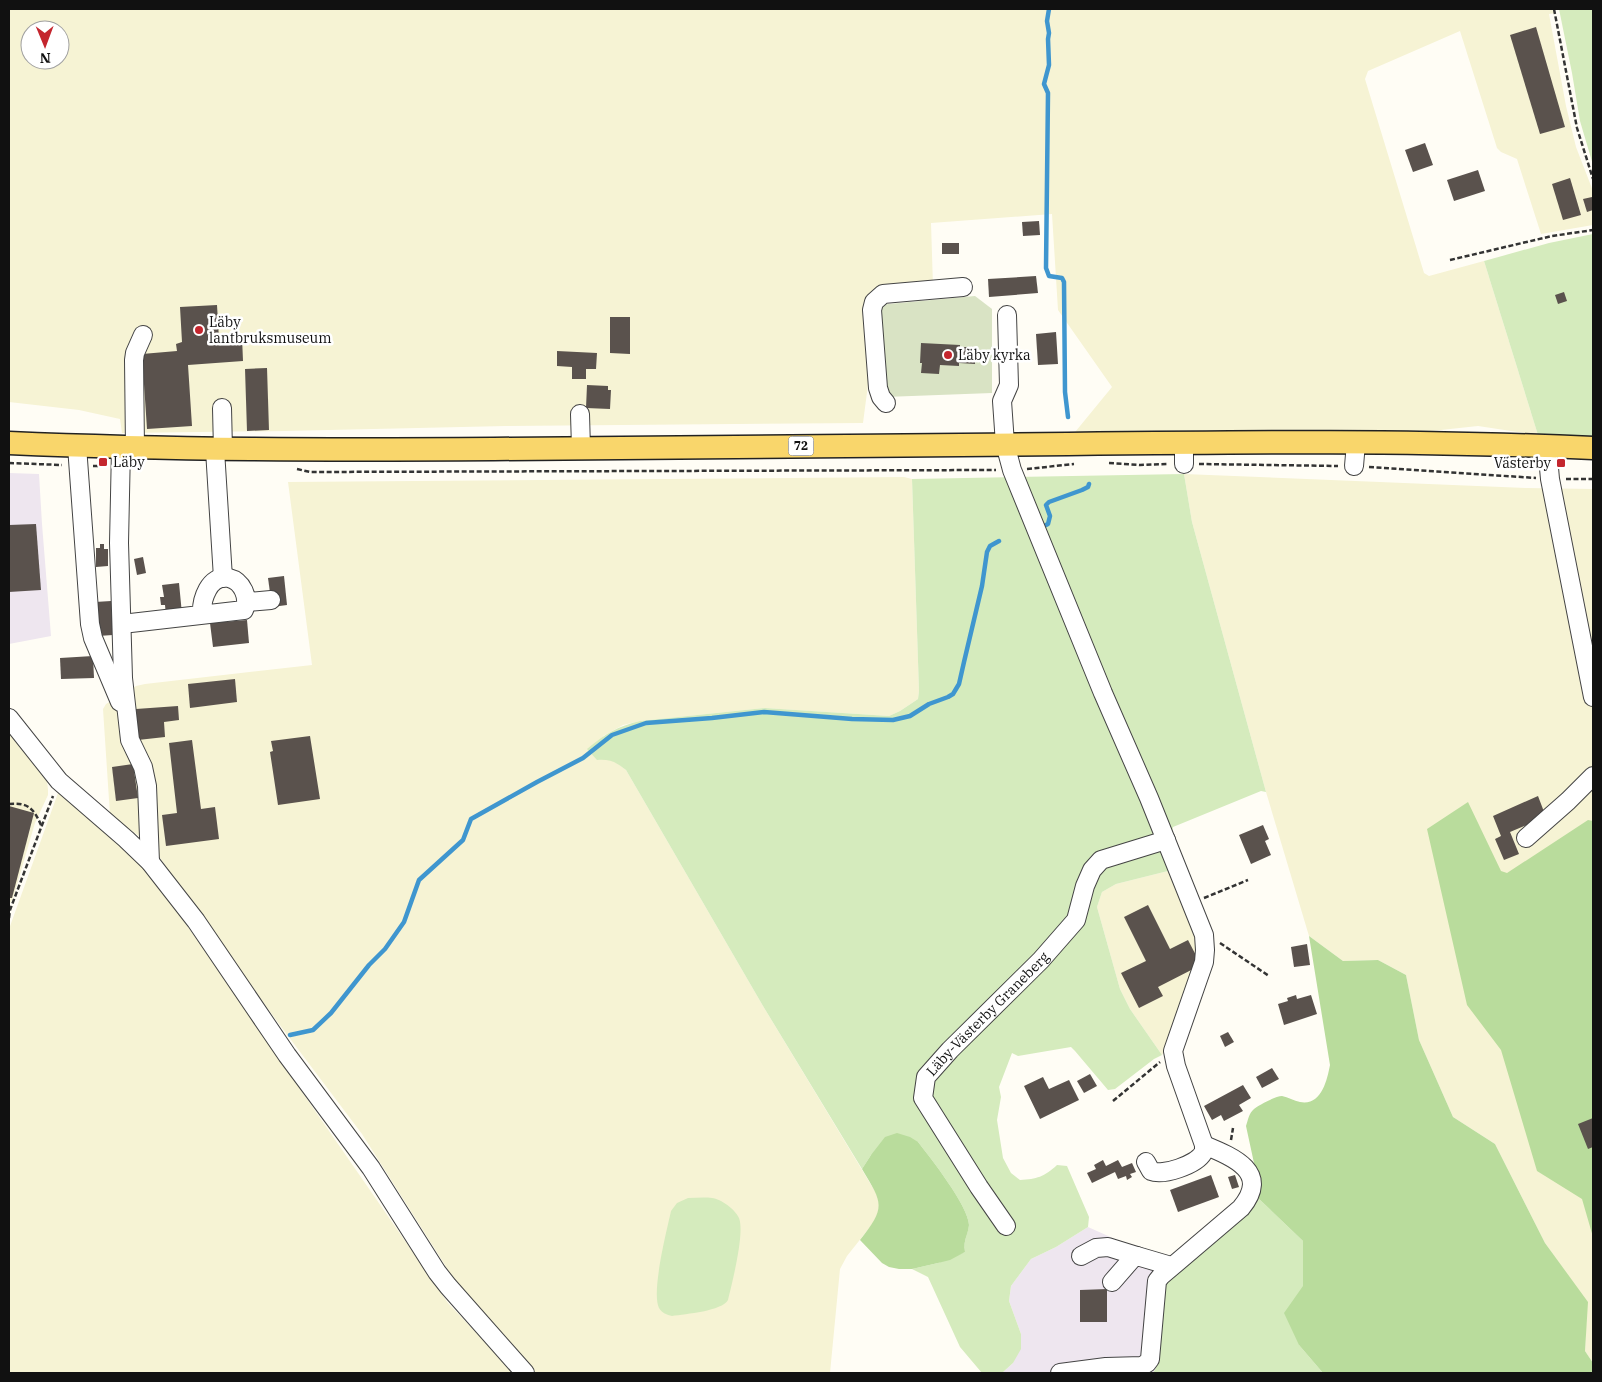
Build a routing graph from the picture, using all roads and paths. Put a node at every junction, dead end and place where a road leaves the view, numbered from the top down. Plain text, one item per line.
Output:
1 (1554, 9) edge
2 (1593, 179) edge
3 (1593, 230) edge
4 (1450, 260) dead end
5 (963, 287) dead end
6 (1007, 314) dead end
7 (143, 335) dead end
8 (886, 403) dead end
9 (222, 408) dead end
10 (580, 414) dead end
11 (9, 443) edge
12 (1356, 443) junction
13 (1005, 444) junction
14 (1547, 446) junction
15 (580, 448) junction
16 (1593, 448) edge
17 (219, 450) junction
18 (1184, 453) junction
19 (125, 454) junction
20 (77, 456) junction
21 (9, 463) edge
22 (1107, 463) dead end
23 (1075, 464) dead end
24 (1354, 466) junction
25 (294, 468) dead end
26 (1012, 470) junction
27 (1550, 479) junction
28 (1593, 479) edge
29 (223, 578) junction
30 (271, 600) dead end
31 (247, 602) junction
32 (202, 615) junction
33 (122, 624) junction
34 (1593, 697) edge
35 (9, 718) edge
36 (128, 720) junction
37 (1593, 776) edge
38 (59, 781) junction
39 (9, 804) edge
40 (42, 826) junction
41 (1526, 838) dead end
42 (1166, 840) junction
43 (150, 862) junction
44 (1248, 880) dead end
45 (1191, 901) junction
46 (9, 918) edge
47 (1202, 931) junction
48 (1269, 976) dead end
49 (1174, 1051) junction
50 (1113, 1102) dead end
51 (1204, 1145) junction
52 (1146, 1162) dead end
53 (1006, 1226) dead end
54 (1081, 1256) dead end
55 (1137, 1256) junction
56 (1171, 1266) junction
57 (1112, 1282) dead end
58 (525, 1373) edge
59 (1060, 1373) edge

1 - 2 path
3 - 4 path
5 - 8 street
6 - 13 street
7 - 19 street
9 - 17 street
10 - 15 street
11 - 20 main road, 72
12 - 14 main road, 72
12 - 18 main road, 72
12 - 24 street
13 - 15 main road, 72
13 - 18 main road, 72
13 - 26 street
14 - 16 main road, 72
14 - 27 street
15 - 17 main road, 72
17 - 19 main road, 72
17 - 29 street
18 - 22 path
18 - 24 path
19 - 20 main road, 72
19 - 20 path
19 - 33 street
20 - 21 path
20 - 36 street
23 - 26 path
24 - 27 path
25 - 26 path
26 - 42 street
27 - 28 path
27 - 34 street
29 - 31 street
29 - 32 street
30 - 31 street
31 - 32 street
32 - 33 street
33 - 36 street
35 - 38 street
36 - 43 street
37 - 41 street
38 - 40 path
38 - 43 street
39 - 40 path
40 - 46 path
42 - 45 street
42 - 53 street, Läby-Västerby Graneberg
43 - 58 street
44 - 45 path
45 - 47 street
47 - 48 path
47 - 49 street
49 - 50 path
49 - 51 street
51 - 52 street
51 - 56 street
54 - 55 street
55 - 56 street
55 - 57 street
56 - 59 street

